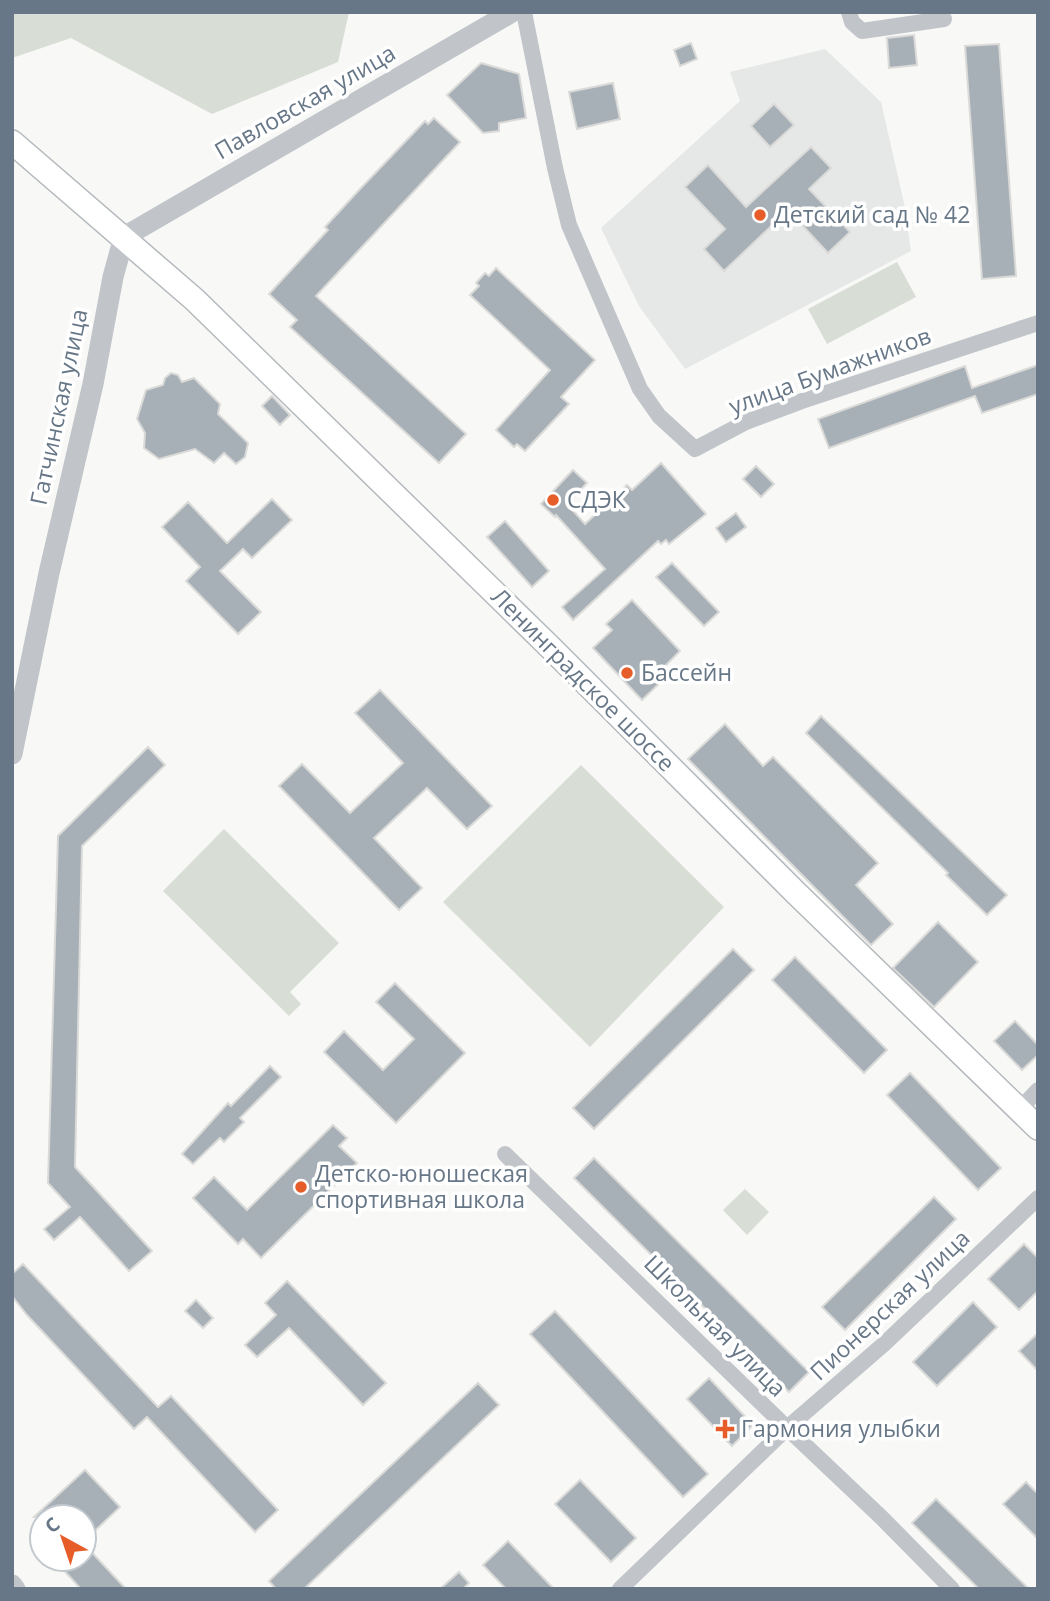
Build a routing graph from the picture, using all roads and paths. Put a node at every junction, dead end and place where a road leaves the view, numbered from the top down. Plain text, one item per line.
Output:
1 (512, 12) edge
2 (524, 12) edge
3 (849, 12) edge
4 (944, 19) dead end
5 (12, 142) edge
6 (124, 237) junction
7 (1038, 323) edge
8 (12, 754) edge
9 (1038, 1090) edge
10 (1019, 1110) junction
11 (1038, 1128) edge
12 (505, 1154) dead end
13 (1038, 1198) edge
14 (787, 1428) junction
15 (620, 1589) edge
16 (952, 1589) edge

1 - 6 street, Павловская улица
2 - 7 street, улица Бумажников
3 - 4 street
5 - 6 main road, Ленинградское шоссе
6 - 8 street, Гатчинская улица
6 - 10 main road, Ленинградское шоссе
9 - 10 street
10 - 11 main road, Ленинградское шоссе
12 - 14 street, Школьная улица
13 - 14 street, Пионерская улица
14 - 15 street, Пионерская улица
14 - 16 street, Школьная улица

